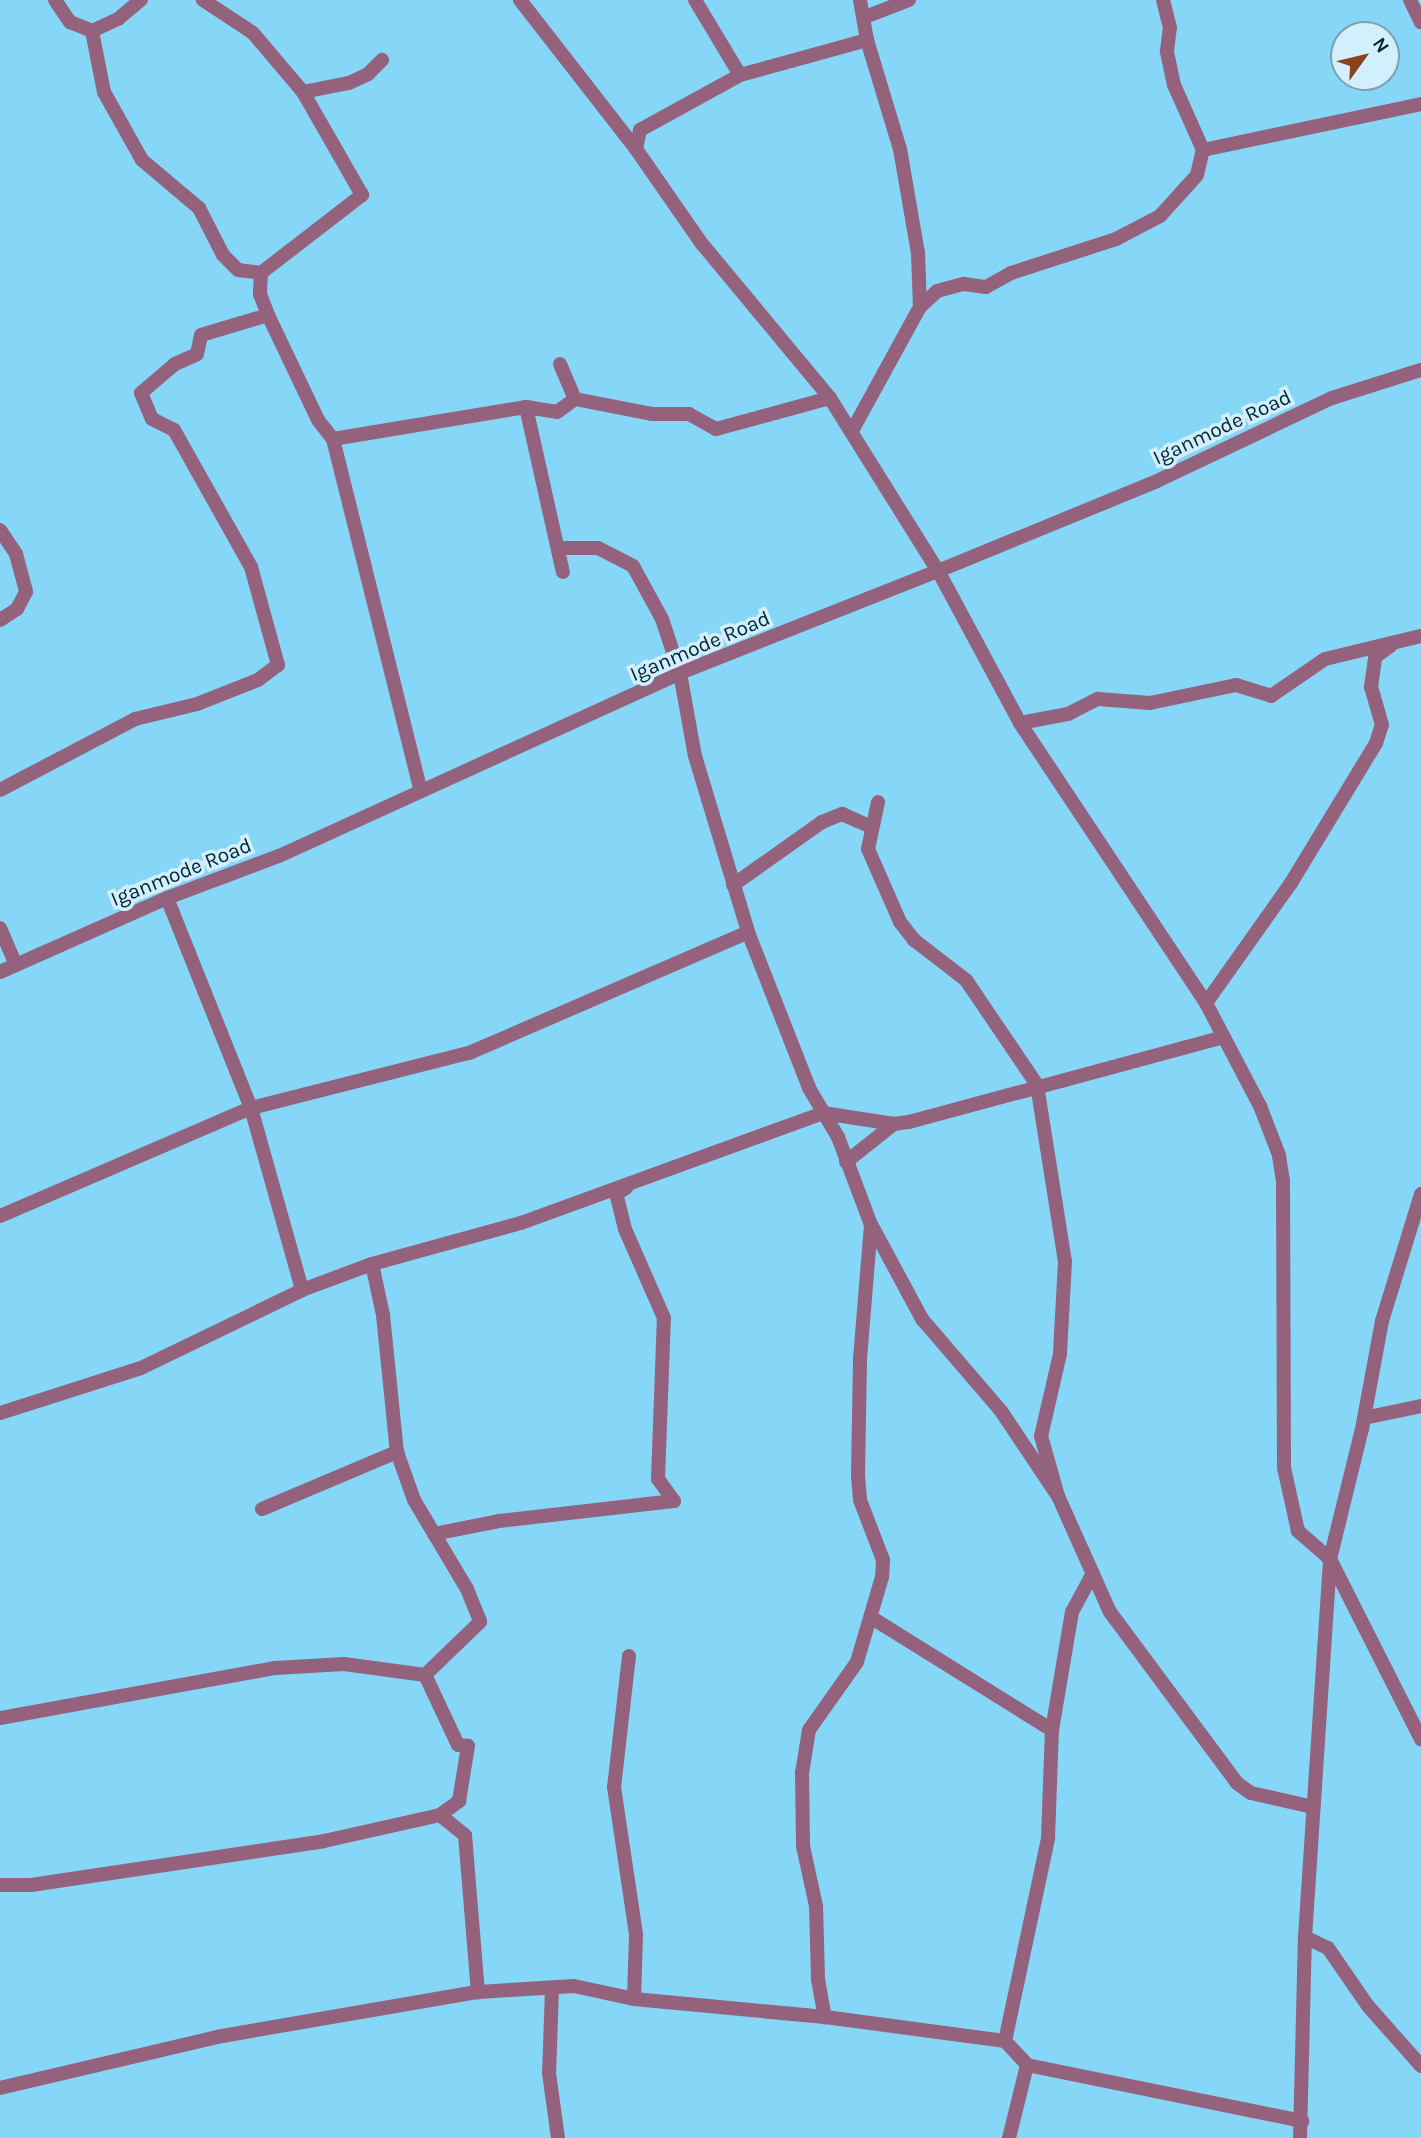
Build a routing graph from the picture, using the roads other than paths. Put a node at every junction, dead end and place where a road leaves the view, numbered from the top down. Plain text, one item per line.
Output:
1 (55, 0) edge
2 (141, 0) edge
3 (203, 0) edge
4 (520, 0) edge
5 (695, 0) edge
6 (860, 0) edge
7 (909, 0) edge
8 (1163, 0) edge
9 (1410, 0) edge
10 (865, 17) junction
11 (1421, 23) edge
12 (92, 31) junction
13 (866, 40) junction
14 (382, 60) dead end
15 (740, 75) junction
16 (303, 92) junction
17 (1421, 104) edge
18 (636, 149) junction
19 (1203, 150) junction
20 (261, 273) junction
21 (919, 280) junction
22 (937, 291) junction
23 (920, 307) junction
24 (268, 315) junction
25 (560, 364) dead end
26 (1421, 370) edge
27 (830, 398) junction
28 (575, 399) junction
29 (526, 407) junction
30 (852, 431) junction
31 (333, 439) junction
32 (0, 530) edge
33 (560, 548) junction
34 (938, 571) junction
35 (563, 572) dead end
36 (0, 620) edge
37 (1421, 636) edge
38 (1394, 643) junction
39 (680, 673) junction
40 (1020, 723) junction
41 (420, 789) junction
42 (0, 790) edge
43 (877, 802) dead end
44 (869, 826) junction
45 (733, 885) junction
46 (167, 898) junction
47 (0, 929) edge
48 (747, 932) junction
49 (16, 965) junction
50 (0, 972) edge
51 (1206, 1003) junction
52 (1224, 1037) junction
53 (1037, 1085) junction
54 (251, 1108) junction
55 (823, 1113) junction
56 (894, 1125) junction
57 (846, 1161) junction
58 (628, 1187) junction
59 (1421, 1194) edge
60 (0, 1216) edge
61 (871, 1224) junction
62 (1415, 1226) edge
63 (372, 1265) junction
64 (302, 1290) junction
65 (1421, 1406) edge
66 (0, 1413) edge
67 (1364, 1418) junction
68 (397, 1452) junction
69 (1058, 1496) junction
70 (262, 1509) dead end
71 (434, 1534) junction
72 (1330, 1559) junction
73 (1093, 1573) junction
74 (872, 1618) junction
75 (629, 1656) dead end
76 (425, 1675) junction
77 (0, 1718) edge
78 (1052, 1730) junction
79 (1421, 1739) edge
80 (459, 1801) junction
81 (1313, 1807) junction
82 (440, 1815) junction
83 (465, 1835) junction
84 (0, 1885) edge
85 (1305, 1937) junction
86 (552, 1989) junction
87 (478, 1992) junction
88 (634, 1999) junction
89 (825, 2017) junction
90 (1005, 2041) junction
91 (1027, 2065) junction
92 (1421, 2066) edge
93 (0, 2088) edge
94 (1302, 2121) junction
95 (558, 2138) edge
96 (1009, 2138) edge
97 (1300, 2138) edge

1 - 12 street
2 - 12 street
3 - 16 street
4 - 18 street
5 - 15 street
6 - 10 street
7 - 10 street
8 - 19 street
9 - 11 street
10 - 13 street
12 - 20 street
13 - 15 street
13 - 21 street
14 - 16 street
15 - 18 street
16 - 20 street
17 - 19 street
18 - 27 street
19 - 22 street
20 - 24 street
21 - 22 street
21 - 23 street
22 - 23 street
23 - 30 street
24 - 31 street
24 - 42 street
25 - 28 street
26 - 34 street, Iganmode Road
27 - 28 street
27 - 30 street
28 - 29 street
29 - 31 street
29 - 33 street
30 - 34 street
31 - 41 street
32 - 36 street
33 - 35 street
33 - 39 street
34 - 39 street, Iganmode Road
34 - 40 street
37 - 38 street
38 - 40 street
38 - 51 street
39 - 41 street, Iganmode Road
39 - 45 street
40 - 51 street
41 - 46 street, Iganmode Road
43 - 44 street
44 - 45 street
44 - 53 street
45 - 48 street
46 - 49 street, Iganmode Road
46 - 54 street
47 - 49 street
48 - 54 street
48 - 55 street
49 - 50 street, Iganmode Road
51 - 52 street
52 - 53 street
52 - 72 street
53 - 56 street
53 - 69 street
54 - 60 street
54 - 64 street
55 - 56 street
55 - 57 street
55 - 58 street
56 - 57 street
57 - 61 street
58 - 63 street
58 - 71 street
59 - 62 street
61 - 69 street
61 - 74 street
62 - 67 street
63 - 64 street
63 - 68 street
64 - 66 street
65 - 67 street
67 - 72 street
68 - 70 street
68 - 71 street
69 - 73 street
71 - 76 street
72 - 79 street
72 - 81 street
73 - 78 street
73 - 81 street
74 - 78 street
74 - 89 street
75 - 88 street
76 - 77 street
76 - 80 street
78 - 90 street
80 - 82 street
80 - 83 street
81 - 85 street
82 - 83 street
82 - 84 street
83 - 87 street
85 - 92 street
85 - 94 street
86 - 87 street
86 - 88 street
86 - 95 street
87 - 93 street
88 - 89 street
89 - 90 street
90 - 91 street
91 - 94 street
91 - 96 street
94 - 97 street

